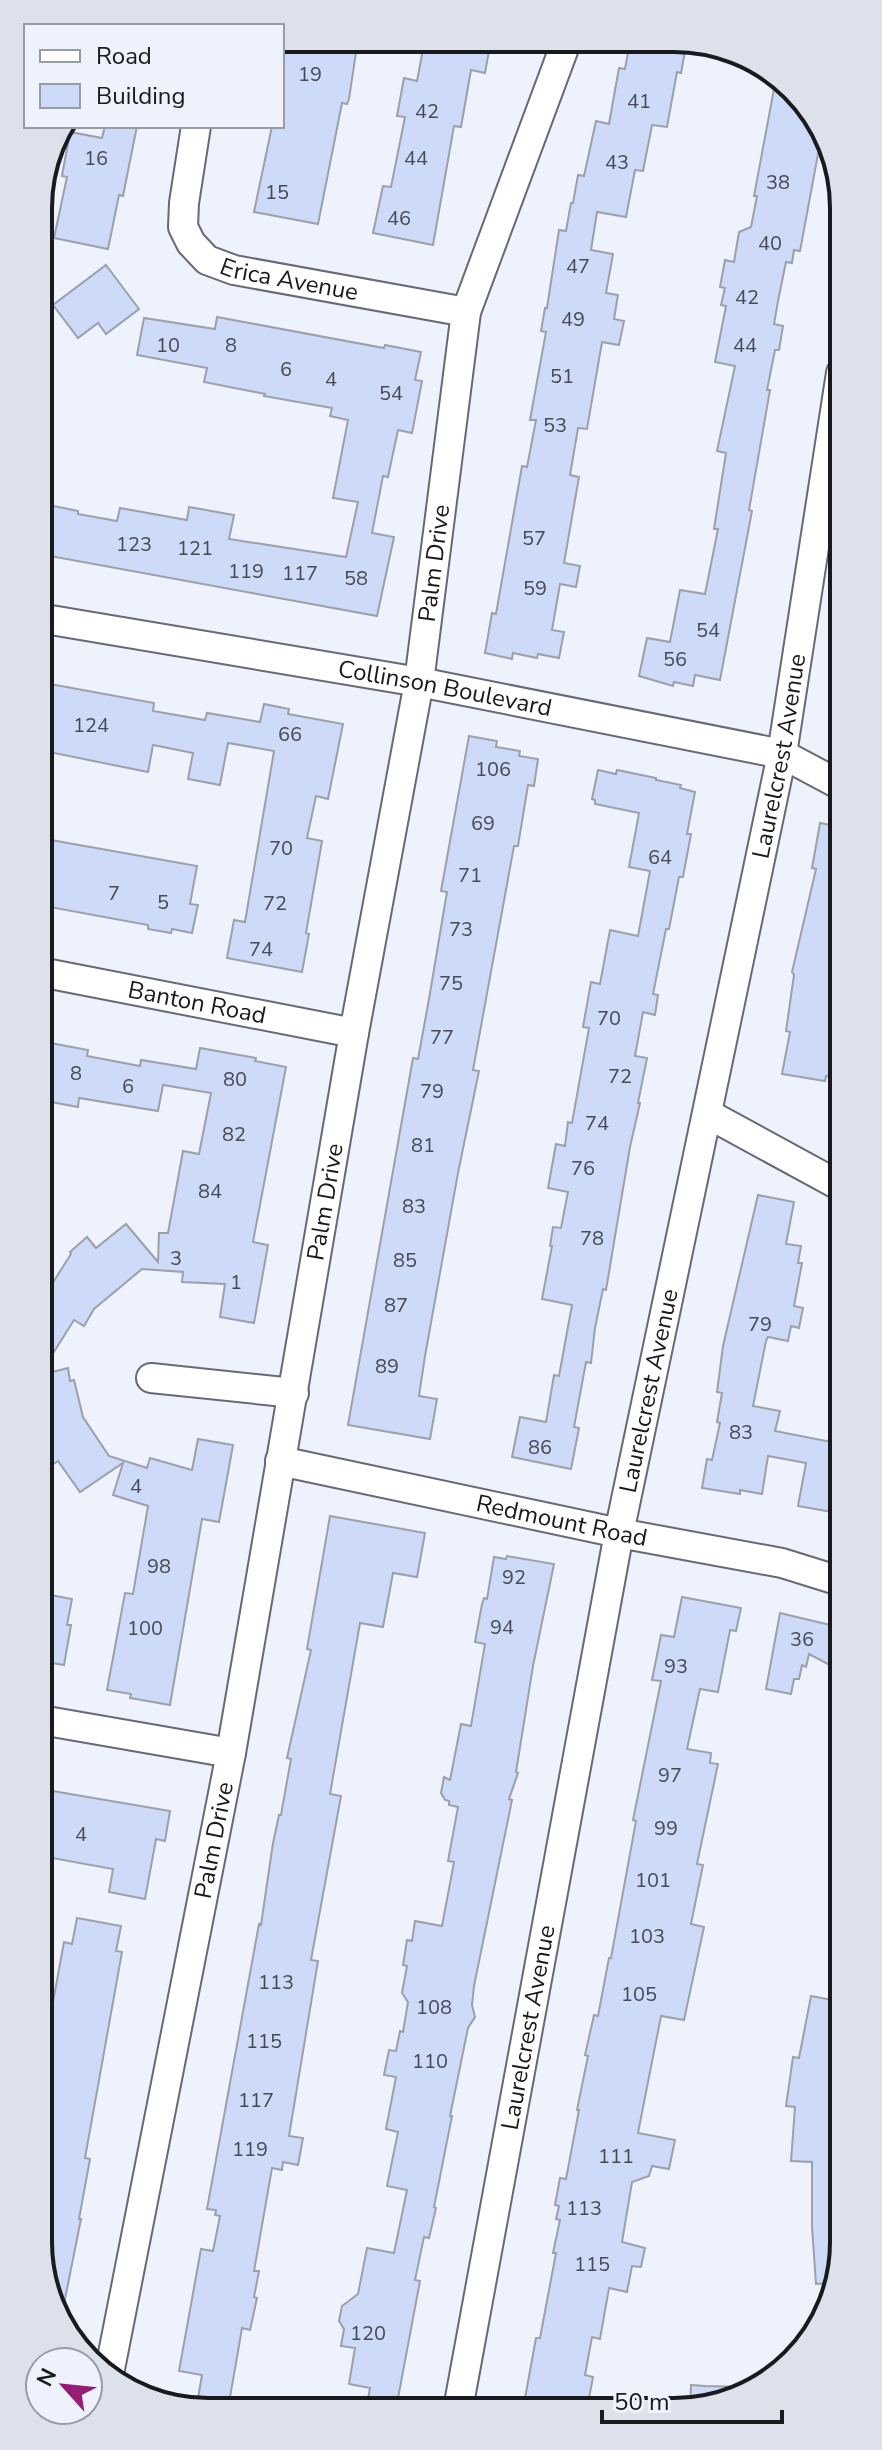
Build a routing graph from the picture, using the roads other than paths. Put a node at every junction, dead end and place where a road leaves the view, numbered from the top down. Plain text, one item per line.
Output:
1 (563, 52) edge
2 (196, 128) edge
3 (466, 312) junction
4 (830, 458) edge
5 (52, 620) edge
6 (419, 682) junction
7 (782, 754) junction
8 (830, 780) edge
9 (52, 974) edge
10 (354, 1033) junction
11 (708, 1114) junction
12 (830, 1180) edge
13 (151, 1378) dead end
14 (294, 1393) junction
15 (280, 1461) junction
16 (619, 1533) junction
17 (830, 1576) edge
18 (52, 1722) edge
19 (231, 1753) junction
20 (111, 2364) edge
21 (460, 2398) edge

1 - 3 street, Palm Drive
2 - 3 street, Erica Avenue
3 - 6 street, Palm Drive
4 - 7 street, Laurelcrest Avenue
5 - 6 street, Collinson Boulevard
6 - 7 street, Collinson Boulevard
6 - 10 street, Palm Drive
7 - 8 street, Collinson Boulevard
7 - 11 street, Laurelcrest Avenue
9 - 10 street, Banton Road
10 - 14 street, Palm Drive
11 - 12 street
11 - 16 street, Laurelcrest Avenue
13 - 14 street
14 - 15 street, Palm Drive
15 - 16 street, Redmount Road
15 - 19 street, Palm Drive
16 - 17 street, Redmount Road
16 - 21 street, Laurelcrest Avenue
18 - 19 street
19 - 20 street, Palm Drive

